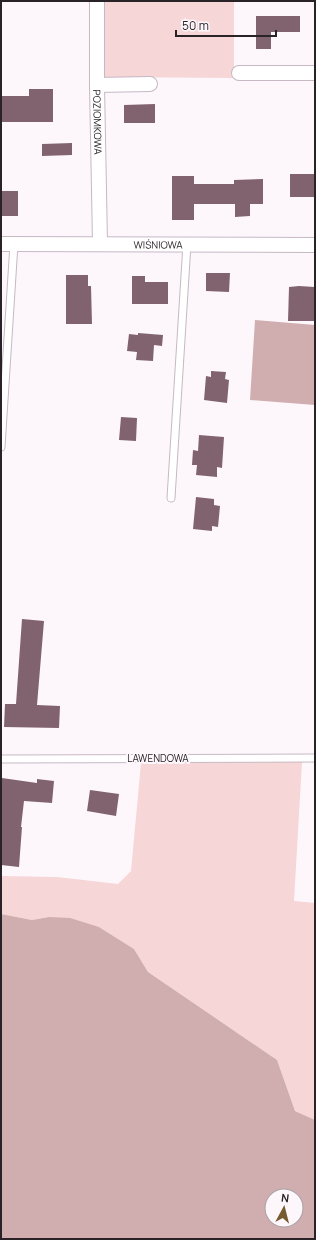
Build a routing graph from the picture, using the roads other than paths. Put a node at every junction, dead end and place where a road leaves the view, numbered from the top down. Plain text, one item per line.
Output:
1 (97, 1) edge
2 (240, 73) dead end
3 (315, 73) edge
4 (150, 84) dead end
5 (97, 85) junction
6 (100, 243) junction
7 (8, 244) edge
8 (187, 244) junction
9 (315, 245) edge
10 (1, 447) edge
11 (171, 498) dead end
12 (315, 758) edge
13 (1, 759) edge

1 - 5 street, POZIOMKOWA
2 - 3 street
4 - 5 street
5 - 6 street, POZIOMKOWA
6 - 7 street, WIŚNIOWA
6 - 8 street, WIŚNIOWA
7 - 10 lane
8 - 9 street, WIŚNIOWA
8 - 11 lane
12 - 13 lane, LAWENDOWA

